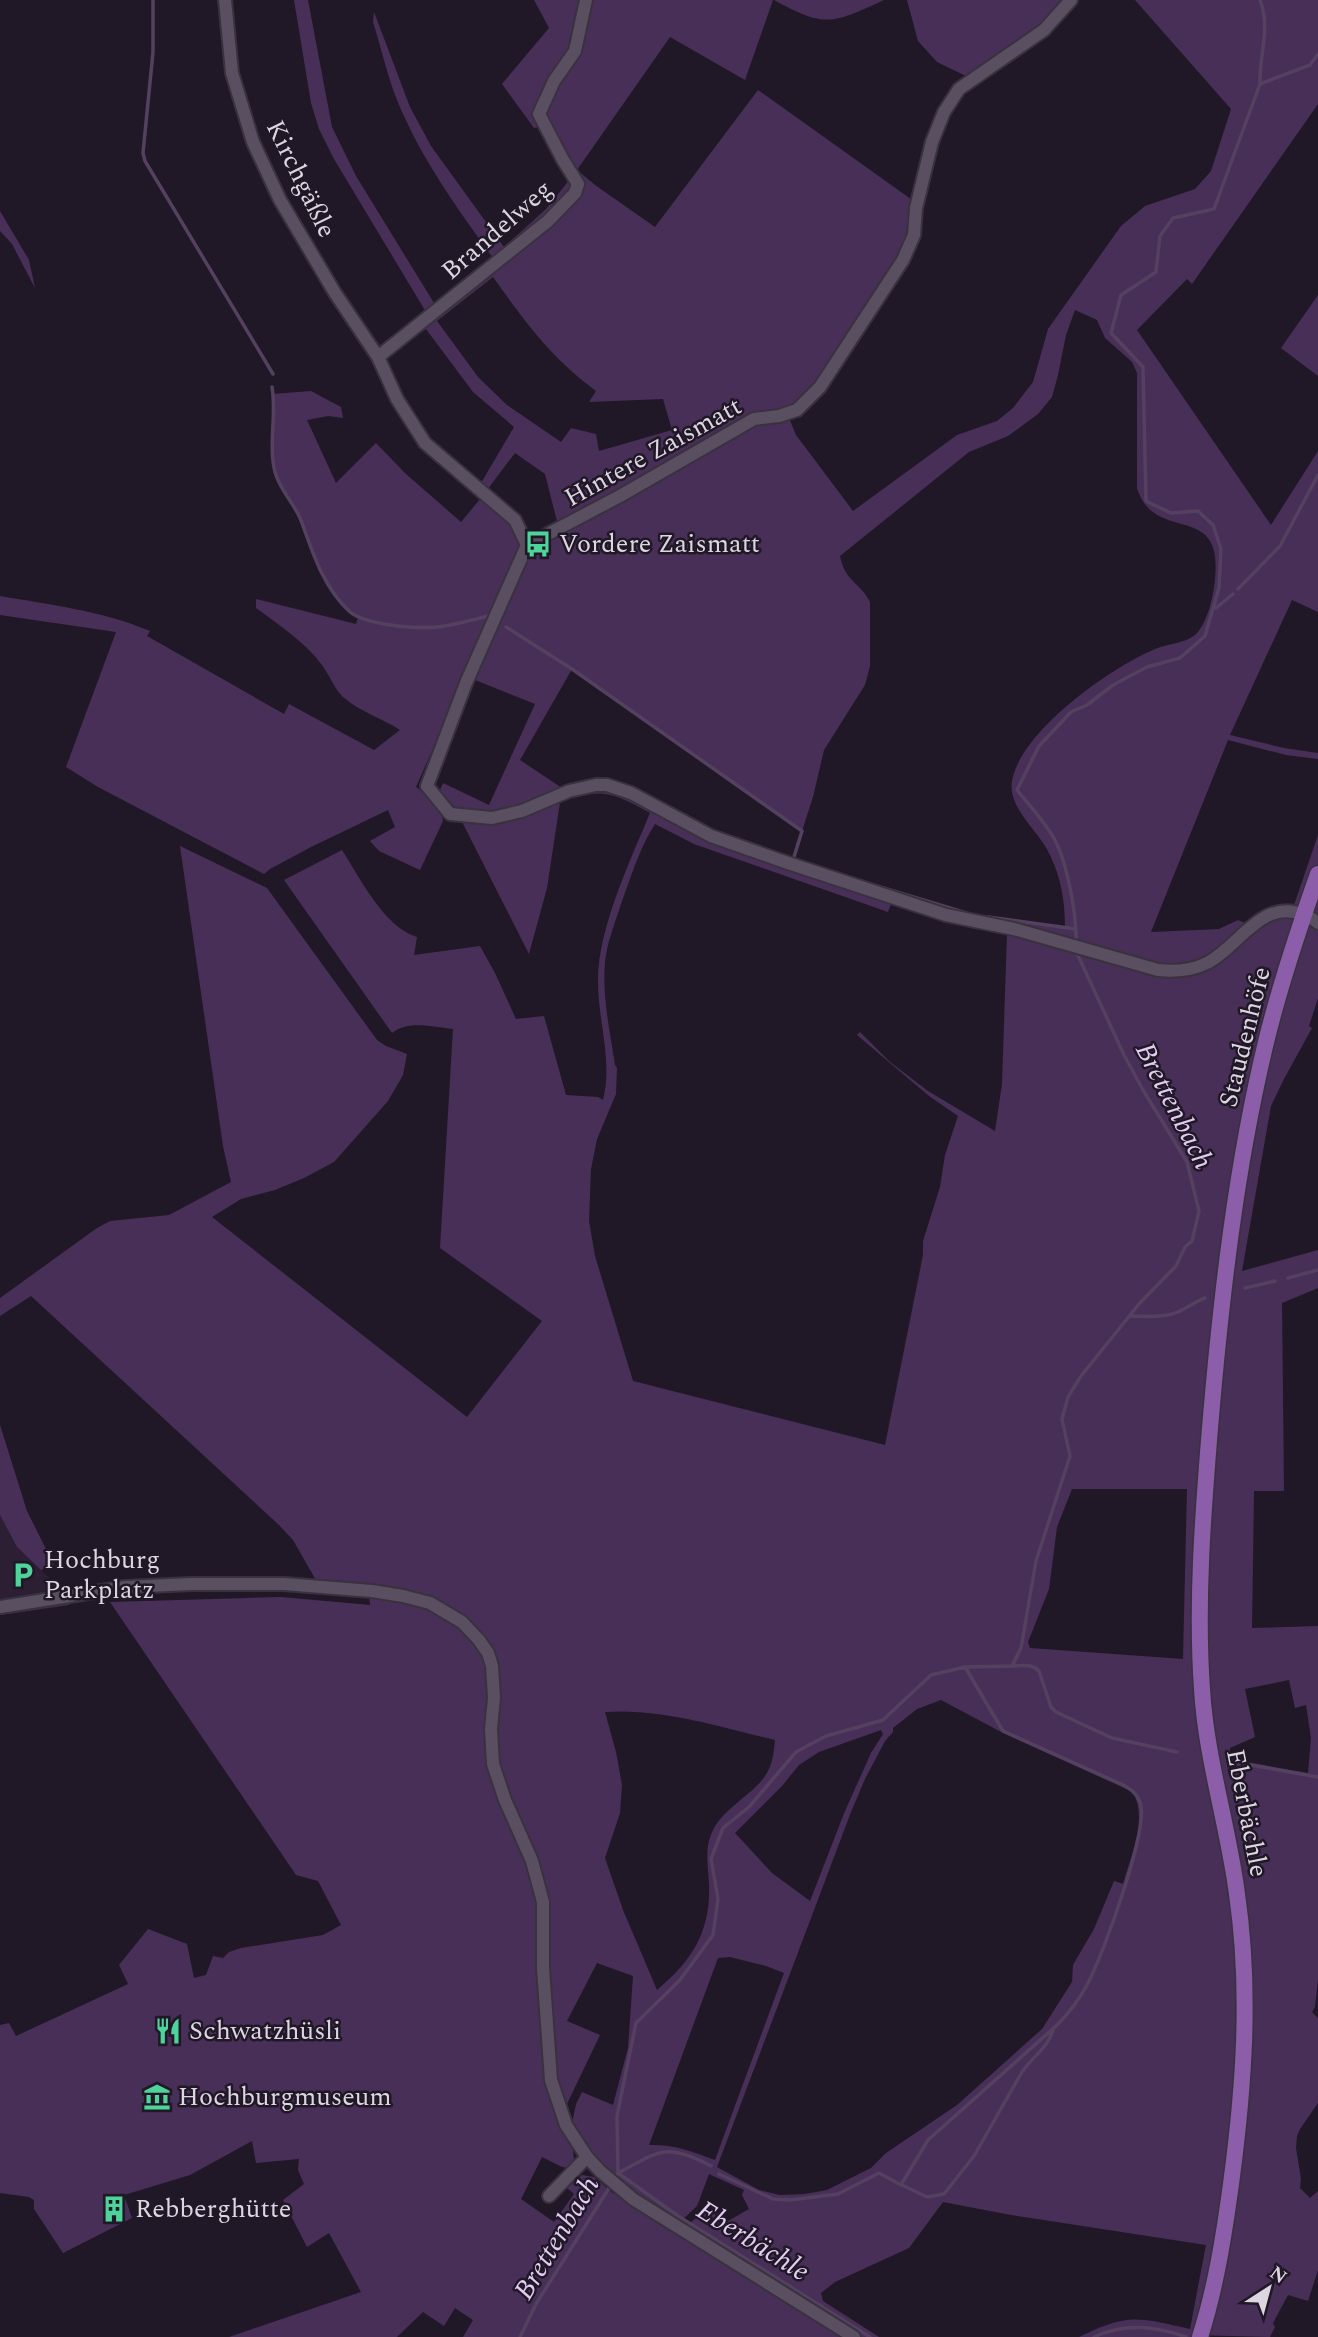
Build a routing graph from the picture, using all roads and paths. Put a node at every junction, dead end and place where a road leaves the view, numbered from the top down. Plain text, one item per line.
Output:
1 (225, 0) edge
2 (586, 0) edge
3 (1071, 0) edge
4 (378, 357) junction
5 (527, 545) junction
6 (1318, 874) edge
7 (1311, 919) edge
8 (1223, 1300) joint
9 (0, 1607) edge
10 (587, 2157) junction
11 (549, 2196) dead end
12 (1205, 2336) edge
13 (854, 2337) edge

1 - 4 street, Kirchgäßle
2 - 4 street, Brandelweg
3 - 5 street, Hintere Zaismatt
4 - 5 street
5 - 7 street
6 - 7 main road, Staudenhöfe
7 - 8 main road, Staudenhöfe
8 - 12 main road, Eberbächle
9 - 10 street
10 - 11 street
10 - 13 street

